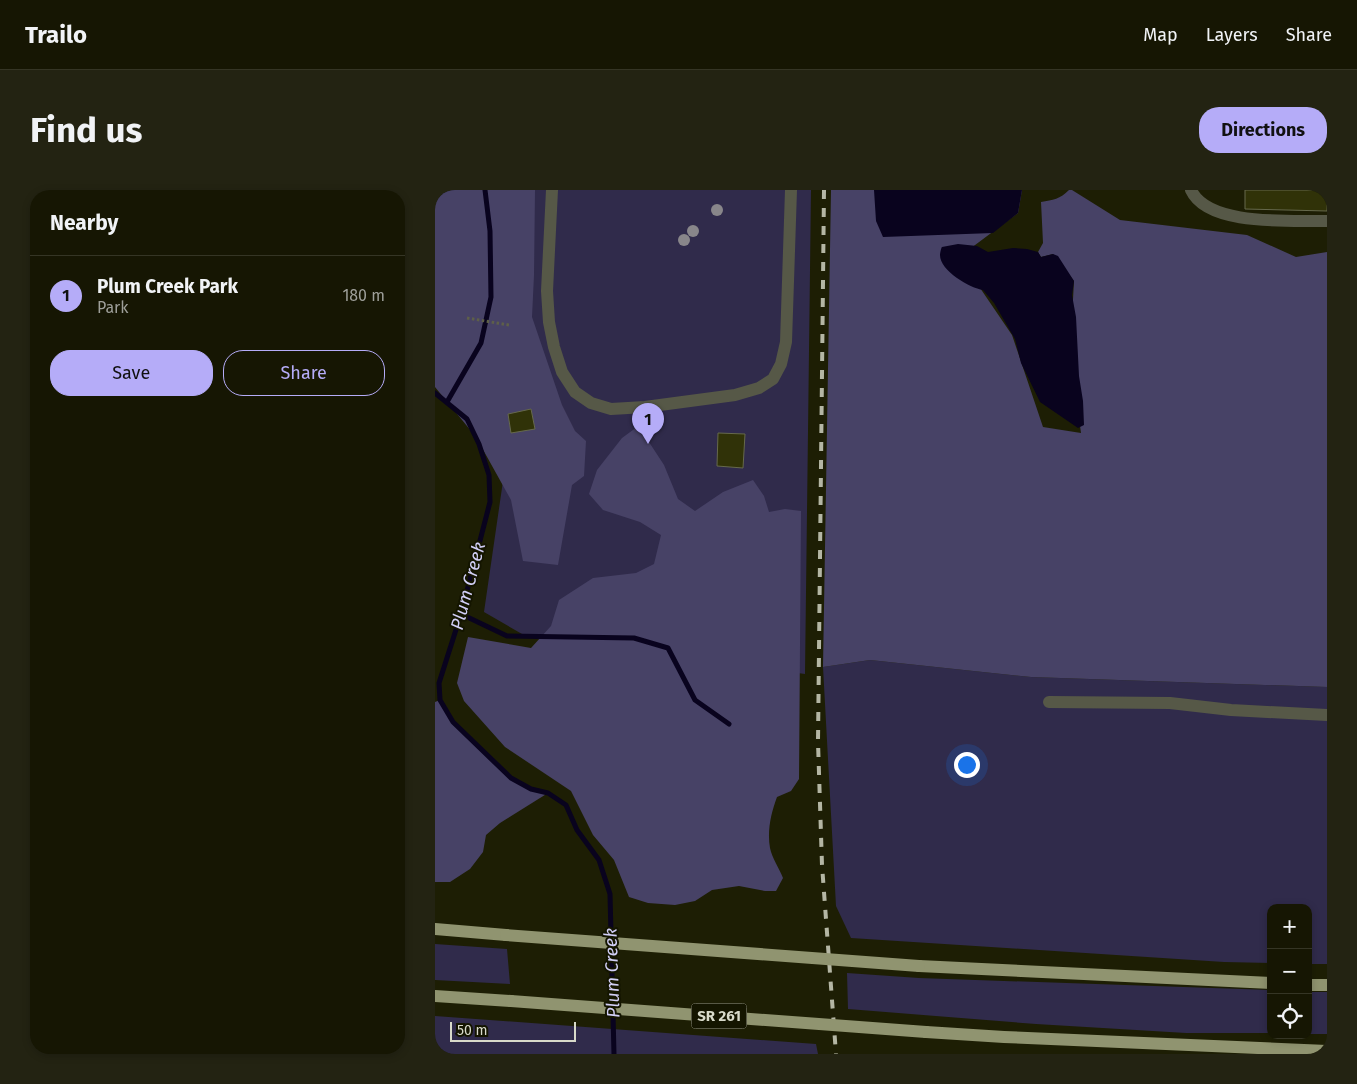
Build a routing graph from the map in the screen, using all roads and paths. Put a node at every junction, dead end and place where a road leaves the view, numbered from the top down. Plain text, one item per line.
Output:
1 (552, 190) edge
2 (791, 190) edge
3 (1191, 190) edge
4 (1327, 221) edge
5 (467, 318) dead end
6 (509, 325) dead end
7 (1049, 702) dead end
8 (1327, 714) edge
9 (435, 930) edge
10 (1267, 983) edge
11 (1312, 984) edge
12 (1327, 985) edge
13 (435, 996) edge
14 (1327, 1051) edge

1 - 2 lane
3 - 4 lane
5 - 6 path
7 - 8 lane
9 - 10 main road, bridge
11 - 12 main road
13 - 14 main road, SR 261, bridge

